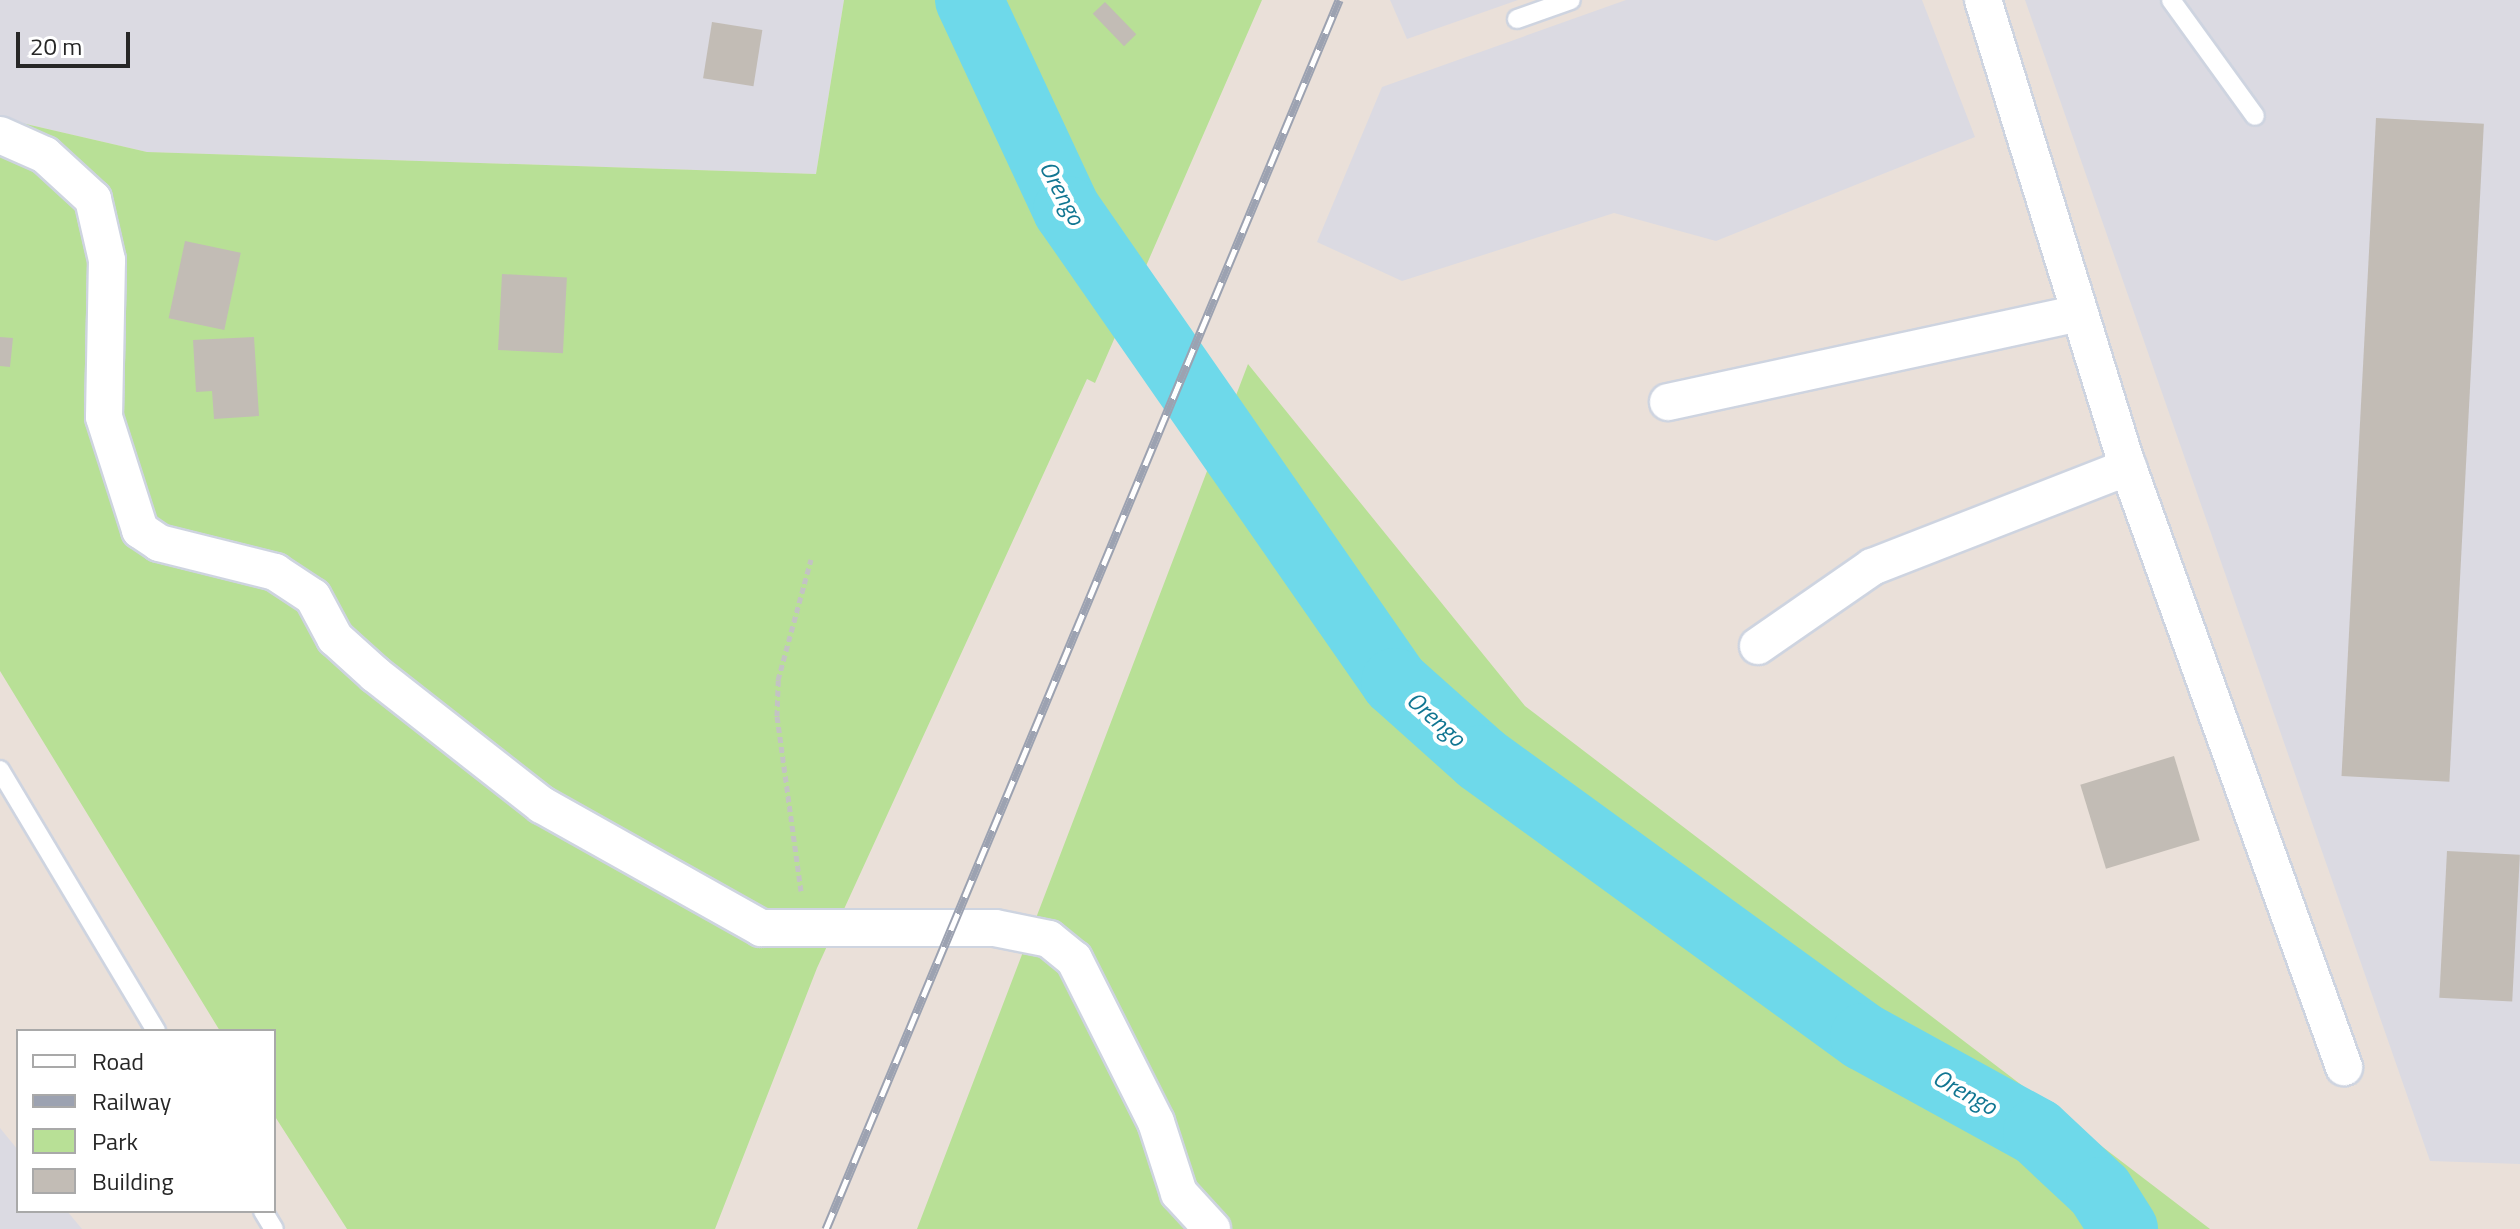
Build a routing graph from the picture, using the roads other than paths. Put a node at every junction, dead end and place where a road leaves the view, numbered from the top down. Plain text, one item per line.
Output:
1 (1571, 0) edge
2 (1983, 0) edge
3 (2171, 0) edge
4 (1517, 19) dead end
5 (2255, 116) dead end
6 (0, 135) edge
7 (2079, 313) junction
8 (1668, 402) dead end
9 (2128, 467) junction
10 (1758, 646) dead end
11 (0, 770) edge
12 (155, 1029) edge
13 (2344, 1067) dead end
14 (1212, 1229) edge

1 - 4 lane
2 - 7 street
3 - 5 lane
6 - 14 street
7 - 8 street
7 - 9 street
9 - 10 street
9 - 13 street
11 - 12 lane

